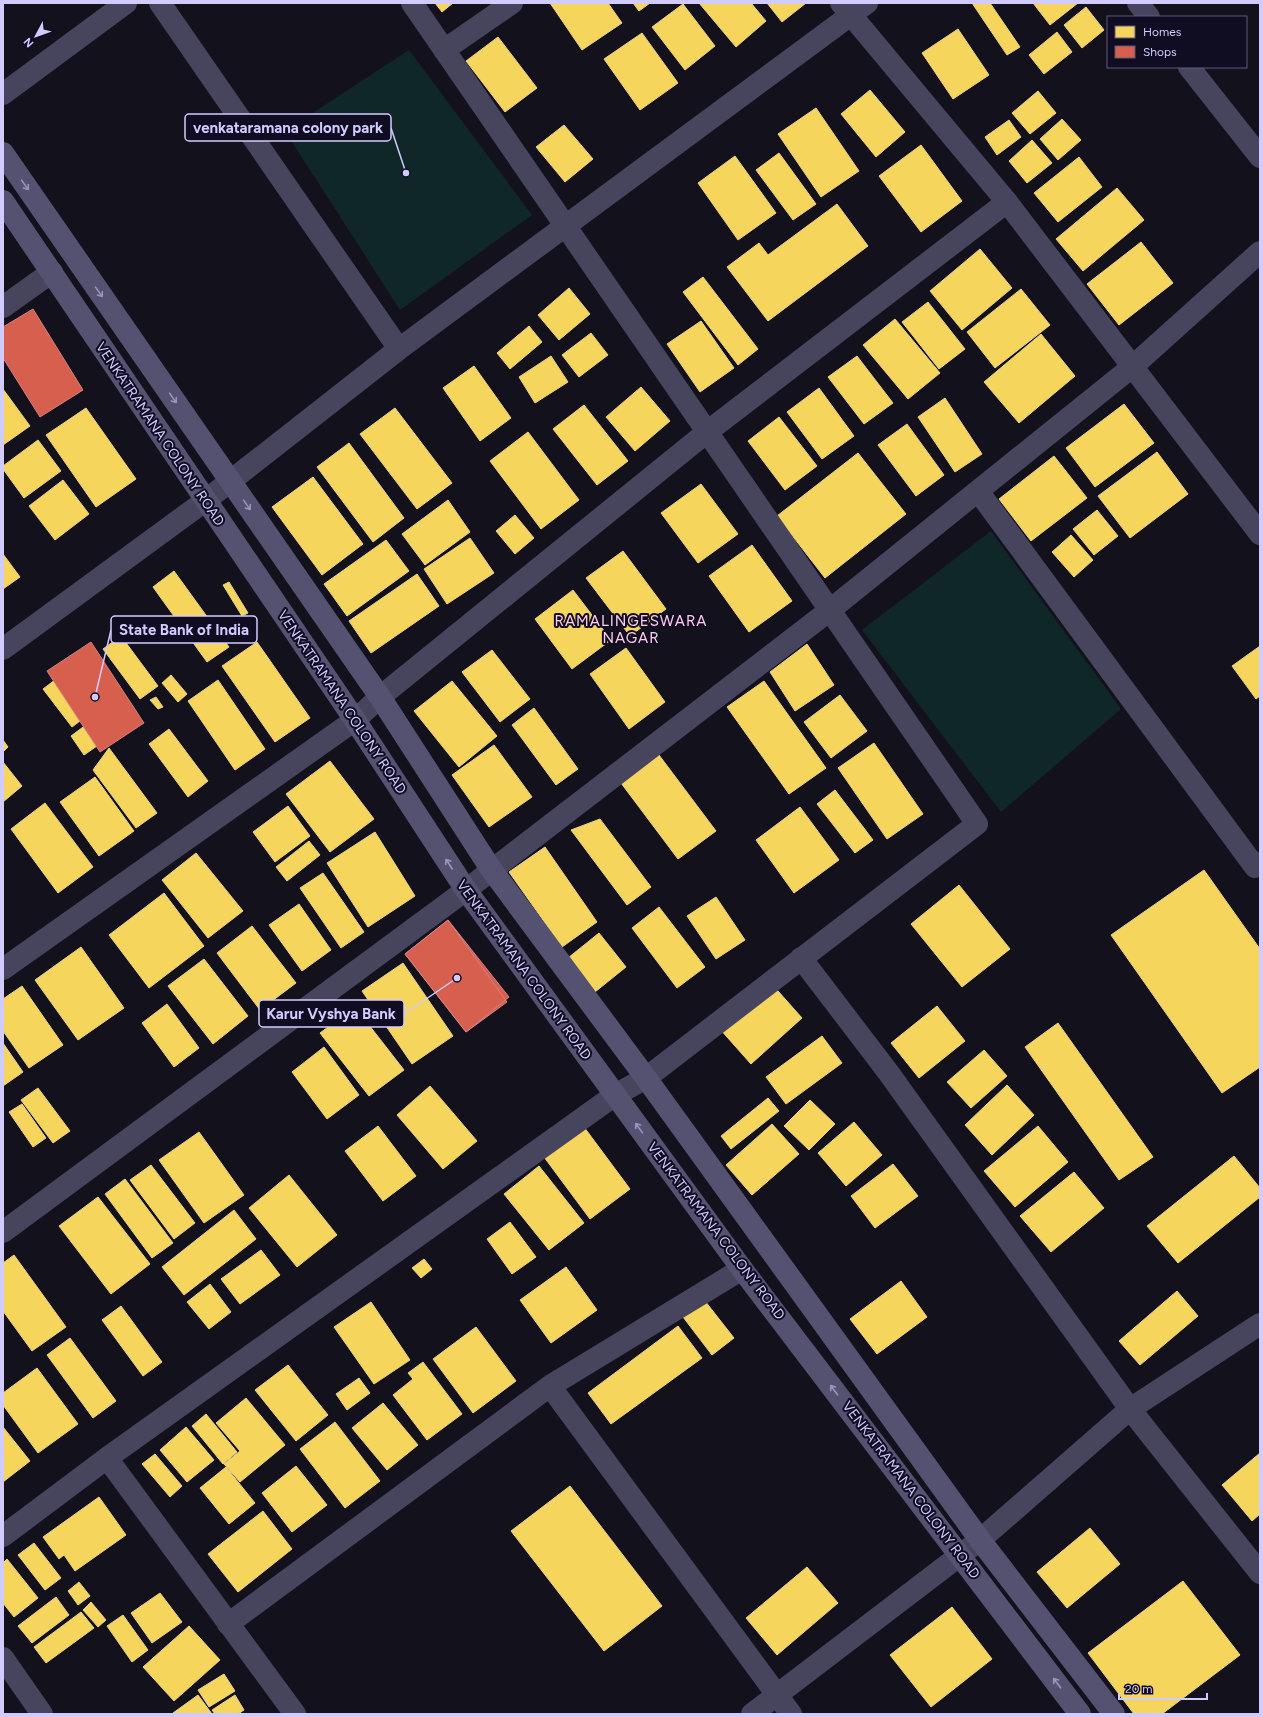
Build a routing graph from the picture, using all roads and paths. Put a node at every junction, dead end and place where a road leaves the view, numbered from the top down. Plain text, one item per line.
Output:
1 (126, 3) edge
2 (160, 3) edge
3 (412, 3) edge
4 (512, 3) edge
5 (1138, 3) edge
6 (853, 7) edge
7 (1148, 16) edge
8 (444, 50) junction
9 (1190, 68) edge
10 (3, 94) edge
11 (3, 153) edge
12 (1260, 156) edge
13 (3, 201) edge
14 (1007, 202) junction
15 (566, 227) junction
16 (1260, 252) edge
17 (52, 272) junction
18 (3, 307) edge
19 (399, 349) junction
20 (1132, 367) junction
21 (707, 432) junction
22 (231, 481) junction
23 (978, 491) junction
24 (205, 501) junction
25 (1260, 534) edge
26 (830, 610) junction
27 (3, 649) edge
28 (380, 697) junction
29 (355, 720) junction
30 (1258, 868) edge
31 (491, 869) junction
32 (466, 890) junction
33 (801, 958) junction
34 (3, 969) edge
35 (646, 1078) junction
36 (615, 1095) junction
37 (3, 1232) edge
38 (742, 1269) junction
39 (1260, 1324) edge
40 (550, 1386) junction
41 (1130, 1409) junction
42 (108, 1458) junction
43 (3, 1536) edge
44 (980, 1540) junction
45 (960, 1556) junction
46 (1260, 1573) edge
47 (228, 1624) junction
48 (3, 1658) edge
49 (777, 1695) junction
50 (39, 1713) edge
51 (295, 1714) edge
52 (752, 1714) edge
53 (792, 1714) edge
54 (1080, 1714) edge
55 (1114, 1714) edge

1 - 10 street
2 - 19 street
3 - 8 street
4 - 8 street
5 - 7 street
6 - 14 street
6 - 15 street
8 - 15 street
9 - 12 street
11 -> 22 main road
13 - 17 main road, VENKATRAMANA COLONY ROAD
14 - 20 street
14 - 21 street
15 - 19 street
15 - 21 street
16 - 20 street
17 - 18 street
17 - 24 main road, VENKATRAMANA COLONY ROAD
19 - 22 street
20 - 23 street
20 - 25 street
21 - 26 street
21 - 28 street
22 - 24 street
22 -> 28 main road
23 - 26 street
23 - 30 street
24 - 27 street
24 - 29 main road, VENKATRAMANA COLONY ROAD
26 - 31 street
26 - 33 street
28 - 29 street
28 - 31 main road
32 -> 29 main road, VENKATRAMANA COLONY ROAD
29 - 34 street
31 - 32 street
31 - 35 main road
32 - 36 main road, VENKATRAMANA COLONY ROAD
32 - 37 street
33 - 35 street
33 - 41 street
35 - 36 street
35 - 44 main road
38 -> 36 main road, VENKATRAMANA COLONY ROAD
36 - 42 street
38 - 40 street
45 -> 38 main road, VENKATRAMANA COLONY ROAD
39 - 41 street
40 - 47 street
40 - 49 street
41 - 44 street
41 - 46 street
42 - 43 street
42 - 47 street
44 - 45 street
44 - 55 main road
45 - 49 street
54 -> 45 main road, VENKATRAMANA COLONY ROAD
47 - 51 street
48 - 50 street
49 - 52 street
49 - 53 street

